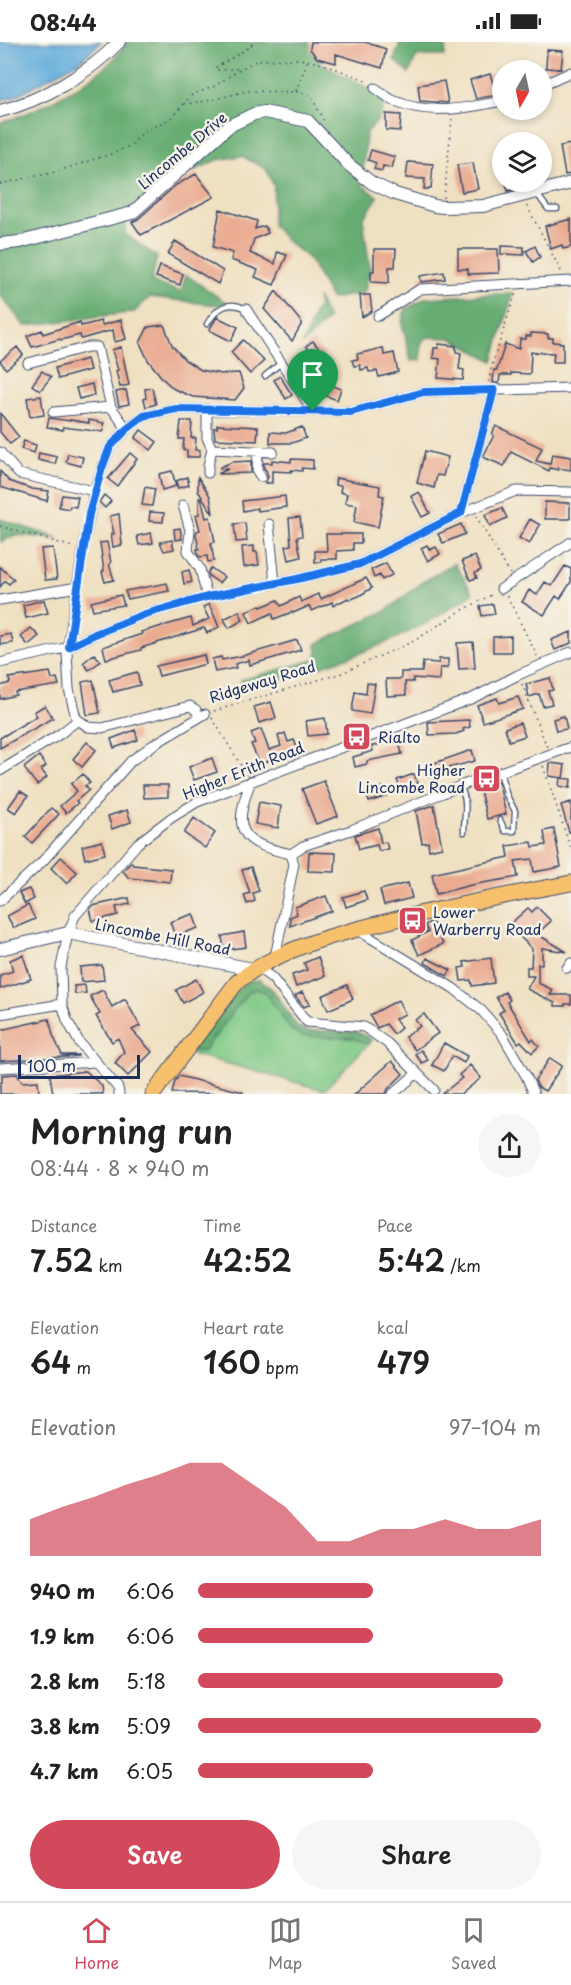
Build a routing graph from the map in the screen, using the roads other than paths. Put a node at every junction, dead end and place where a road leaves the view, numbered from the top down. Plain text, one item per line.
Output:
1 (118, 42) edge
2 (571, 72) edge
3 (552, 81) edge
4 (375, 88) road end
5 (492, 103) edge
6 (0, 111) edge
7 (571, 183) edge
8 (552, 188) edge
9 (536, 192) joint
10 (557, 209) dead end
11 (0, 244) edge
12 (570, 281) edge
13 (246, 309) joint
14 (378, 316) dead end
15 (207, 324) dead end
16 (282, 362) junction
17 (28, 363) dead end
18 (265, 376) dead end
19 (571, 388) edge
20 (491, 391) junction
21 (111, 407) junction
22 (207, 409) junction
23 (313, 411) junction
24 (53, 412) dead end
25 (127, 429) junction
26 (212, 449) junction
27 (0, 452) edge
28 (258, 452) junction
29 (273, 452) dead end
30 (208, 474) dead end
31 (261, 477) dead end
32 (94, 491) junction
33 (571, 492) edge
34 (183, 505) dead end
35 (461, 513) junction
36 (269, 524) dead end
37 (571, 542) edge
38 (275, 583) junction
39 (78, 587) junction
40 (501, 589) road end
41 (207, 597) junction
42 (0, 600) edge
43 (69, 647) junction
44 (571, 652) edge
45 (0, 663) edge
46 (78, 720) junction
47 (571, 747) edge
48 (0, 771) edge
49 (500, 772) junction
50 (251, 781) junction
51 (459, 786) junction
52 (500, 820) dead end
53 (464, 832) dead end
54 (291, 854) junction
55 (571, 883) edge
56 (0, 901) edge
57 (356, 929) junction
58 (68, 933) junction
59 (0, 948) edge
60 (275, 957) junction
61 (255, 968) junction
62 (62, 1004) junction
63 (0, 1014) edge
64 (96, 1062) junction
65 (0, 1068) edge
66 (417, 1073) junction
67 (434, 1090) dead end
68 (119, 1094) edge
69 (153, 1094) edge
70 (393, 1094) edge
71 (534, 1094) edge

1 - 6 street
2 - 3 street
4 - 5 street
7 - 8 street, Lincombe Drive
9 - 10 lane
9 - 11 street, Lincombe Drive
12 - 14 street
13 - 15 lane
13 - 16 street
16 - 18 lane
16 - 23 street
17 - 21 street
19 - 20 street
20 - 23 street
20 - 35 street
21 - 24 street
21 - 25 street
22 - 23 street
22 - 25 street
22 - 26 street
25 - 32 street
26 - 28 street
26 - 30 street
27 - 32 street
28 - 29 street
28 - 31 street
32 - 39 street
33 - 35 street
34 - 41 street
35 - 38 street
36 - 38 street
37 - 40 street
38 - 41 street
39 - 42 street
39 - 43 street
41 - 43 street
43 - 45 street
43 - 46 street
44 - 50 street, Higher Erith Road
46 - 48 street
46 - 56 street, Ridgeway Road
47 - 49 street
49 - 51 street
49 - 52 lane
50 - 54 street
50 - 58 street, Higher Erith Road
51 - 53 lane
51 - 54 street
54 - 60 street
55 - 57 main road
57 - 60 main road
57 - 71 street
58 - 59 street
58 - 61 street, Lincombe Hill Road
58 - 62 street, Higher Erith Road
60 - 61 main road
61 - 66 street
61 - 69 main road
62 - 63 street
62 - 64 street, Higher Erith Road
64 - 65 street
64 - 68 street, Higher Erith Road
66 - 67 street
66 - 70 street

